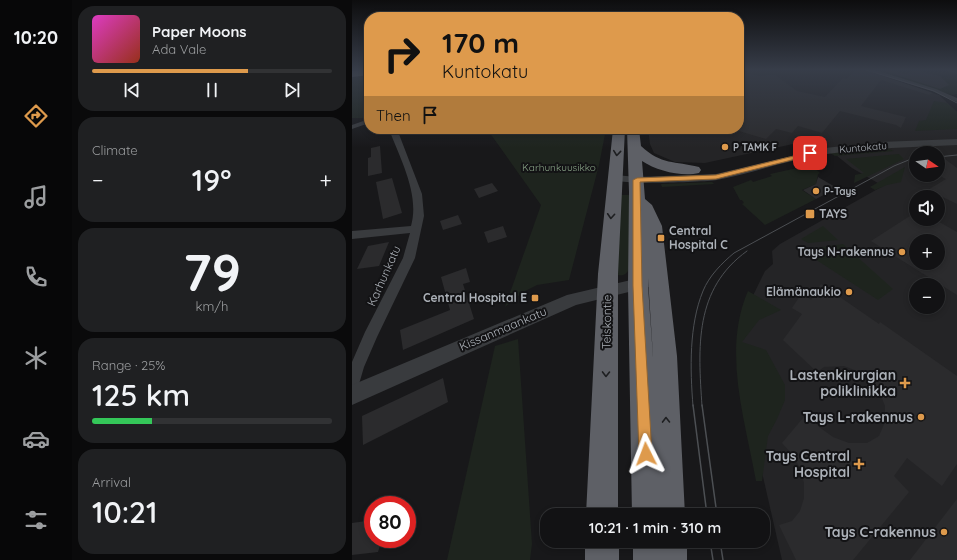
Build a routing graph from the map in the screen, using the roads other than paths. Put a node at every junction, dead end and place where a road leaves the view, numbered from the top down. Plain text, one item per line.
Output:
1 (946, 95) edge
2 (950, 97) junction
3 (957, 100) edge
4 (957, 107) edge
5 (364, 123) edge
6 (352, 127) edge
7 (394, 134) edge
8 (619, 134) edge
9 (634, 134) edge
10 (957, 136) edge
11 (957, 142) edge
12 (635, 148) junction
13 (694, 170) junction
14 (636, 177) junction
15 (615, 178) junction
16 (415, 229) junction
17 (352, 235) edge
18 (648, 282) junction
19 (607, 293) junction
20 (352, 386) edge
21 (352, 395) edge
22 (602, 508) edge
23 (648, 508) edge
24 (669, 508) edge
25 (602, 548) edge
26 (650, 548) edge
27 (670, 548) edge
28 (602, 560) edge
29 (650, 560) edge
30 (670, 560) edge

1 - 2 street
2 - 3 street
2 - 4 street
5 - 6 street
7 - 16 street, Karhunkatu
8 -> 15 highway, Teiskontie
9 - 12 highway
10 - 13 street, Kuntokatu
11 - 14 street, Kuntokatu
12 - 13 highway
12 - 14 highway
13 - 14 street, Kuntokatu
14 - 15 street, Kuntokatu
14 - 18 highway
15 -> 19 highway, Teiskontie
16 - 17 street
16 - 20 street, Karhunkatu
18 - 19 street, Kissanmaankatu
18 - 23 highway
24 -> 18 highway
19 - 21 street, Kissanmaankatu
19 -> 22 highway, Teiskontie
25 - 28 highway
26 - 29 highway
27 - 30 highway

